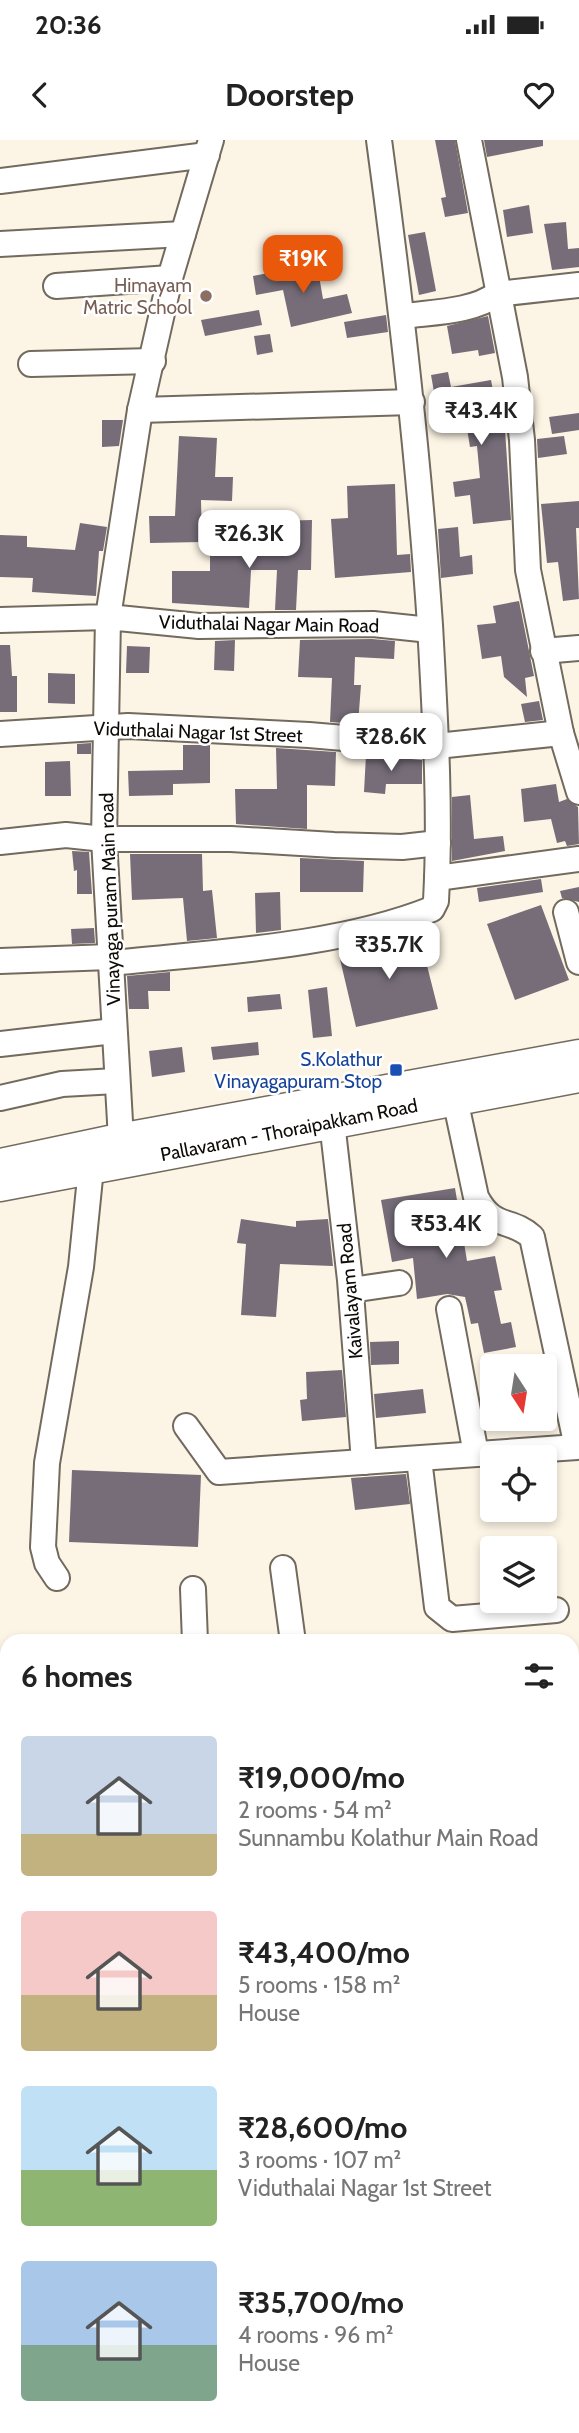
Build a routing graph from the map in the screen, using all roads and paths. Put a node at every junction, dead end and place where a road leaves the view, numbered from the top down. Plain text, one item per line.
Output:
1 (379, 140) edge
2 (470, 140) edge
3 (209, 147) edge
4 (0, 181) edge
5 (183, 234) junction
6 (0, 244) edge
7 (170, 278) junction
8 (579, 285) edge
9 (56, 286) dead end
10 (497, 294) junction
11 (404, 316) junction
12 (153, 361) junction
13 (31, 364) dead end
14 (412, 402) junction
15 (140, 410) junction
16 (108, 617) junction
17 (0, 620) edge
18 (430, 630) junction
19 (579, 648) edge
20 (543, 651) junction
21 (108, 727) junction
22 (561, 733) junction
23 (0, 734) edge
24 (437, 747) junction
25 (579, 792) edge
26 (104, 839) junction
27 (0, 842) edge
28 (438, 843) junction
29 (579, 859) edge
30 (437, 878) junction
31 (566, 912) dead end
32 (111, 960) junction
33 (0, 961) edge
34 (579, 962) edge
35 (114, 1031) junction
36 (0, 1044) edge
37 (579, 1055) edge
38 (579, 1077) edge
39 (116, 1081) junction
40 (0, 1098) edge
41 (455, 1099) junction
42 (332, 1122) junction
43 (121, 1150) junction
44 (0, 1164) edge
45 (91, 1168) junction
46 (0, 1186) edge
47 (399, 1283) dead end
48 (351, 1290) junction
49 (449, 1309) dead end
50 (186, 1426) dead end
51 (578, 1447) edge
52 (476, 1454) junction
53 (419, 1459) junction
54 (364, 1462) junction
55 (283, 1568) dead end
56 (57, 1577) dead end
57 (193, 1589) dead end
58 (530, 1613) edge
59 (195, 1634) edge
60 (292, 1634) edge

1 - 11 street
2 - 10 street
3 - 4 street
3 - 5 street, Vinayaga puram Main road
5 - 6 street
5 - 7 street, Vinayaga puram Main road
7 - 9 street
7 - 12 street, Vinayaga puram Main road
8 - 10 street
10 - 11 street
10 - 20 street
11 - 14 street
12 - 13 street
12 - 15 street, Vinayaga puram Main road
14 - 15 street
14 - 18 street
15 - 16 street, Vinayaga puram Main road
16 - 17 street, Viduthalai Nagar Main Road
16 - 18 street, Viduthalai Nagar Main Road
16 - 21 street, Vinayaga puram Main road
18 - 24 street
19 - 20 street
20 - 22 street
21 - 23 street, Viduthalai Nagar 1st Street
21 - 24 street, Viduthalai Nagar 1st Street
21 - 26 street, Vinayaga puram Main road
22 - 24 street, Viduthalai Nagar 1st Street
22 - 25 street
24 - 28 street
26 - 27 street
26 - 28 street
26 - 32 street, Vinayaga puram Main road
28 - 30 street
29 - 30 street
30 - 32 street
31 - 34 street
32 - 33 street
32 - 35 street, Vinayaga puram Main road
35 - 36 street
35 - 39 street, Vinayaga puram Main road
37 - 43 main road, Pallavaram - Thoraipakkam Road
38 - 41 main road, Pallavaram - Thoraipakkam Road
39 - 40 street
39 - 43 street, Vinayaga puram Main road
41 - 42 main road, Pallavaram - Thoraipakkam Road
41 - 51 street
42 - 43 main road, Pallavaram - Thoraipakkam Road
42 - 48 street, Kaivalayam Road
43 - 44 main road, Pallavaram - Thoraipakkam Road
43 - 45 main road, Pallavaram - Thoraipakkam Road
45 - 46 main road, Pallavaram - Thoraipakkam Road
45 - 56 street
47 - 48 street
48 - 54 street, Kaivalayam Road
49 - 52 street
50 - 54 street
51 - 52 street
52 - 53 street
53 - 54 street
53 - 58 street
55 - 60 street
57 - 59 street

